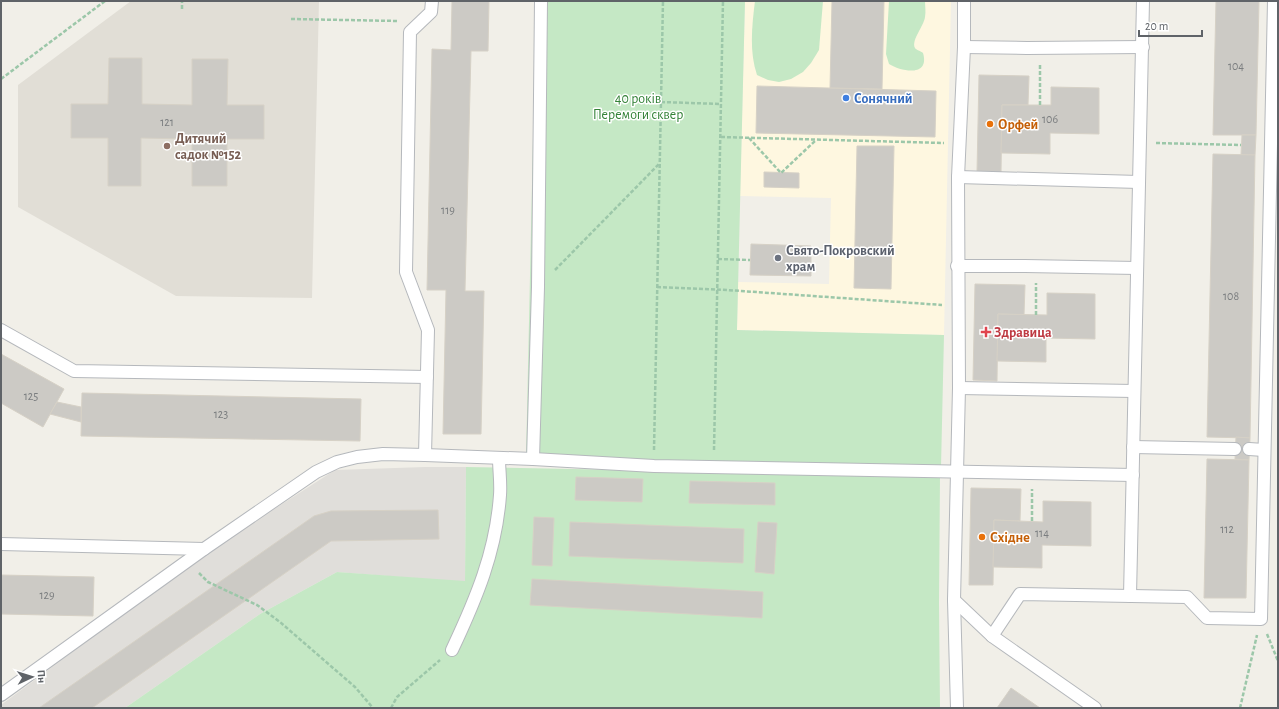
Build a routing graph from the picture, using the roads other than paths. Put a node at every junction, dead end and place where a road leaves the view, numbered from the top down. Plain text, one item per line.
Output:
1 (432, 1) edge
2 (541, 1) edge
3 (964, 1) edge
4 (1143, 1) edge
5 (1274, 1) edge
6 (964, 47) junction
7 (1142, 47) junction
8 (958, 177) junction
9 (1139, 182) junction
10 (957, 266) junction
11 (1137, 268) junction
12 (1, 330) edge
13 (427, 377) junction
14 (958, 388) junction
15 (1134, 391) junction
16 (1133, 447) junction
17 (1235, 449) dead end
18 (1249, 449) dead end
19 (1264, 450) junction
20 (425, 455) junction
21 (499, 458) junction
22 (533, 459) junction
23 (957, 471) junction
24 (1133, 475) junction
25 (1, 544) edge
26 (204, 549) junction
27 (1130, 596) junction
28 (954, 600) junction
29 (992, 636) junction
30 (452, 650) road end
31 (1, 695) edge
32 (957, 708) edge
33 (1095, 708) edge

1 - 13 lane
2 - 22 lane
3 - 6 lane
4 - 7 lane
5 - 19 lane
6 - 7 lane
6 - 8 lane
7 - 9 lane
8 - 9 lane
8 - 10 lane
9 - 11 lane
10 - 11 lane
10 - 14 lane
11 - 15 lane
12 - 13 lane
13 - 20 lane
14 - 15 lane
14 - 23 lane
15 - 16 lane
16 - 17 lane
16 - 24 lane
18 - 19 lane
19 - 27 lane
20 - 21 lane
20 - 26 lane
21 - 22 lane
21 - 30 lane
22 - 23 lane
23 - 24 lane
23 - 28 lane
24 - 27 lane
25 - 26 lane
26 - 31 lane
27 - 29 lane
28 - 29 lane
28 - 32 lane
29 - 33 lane

